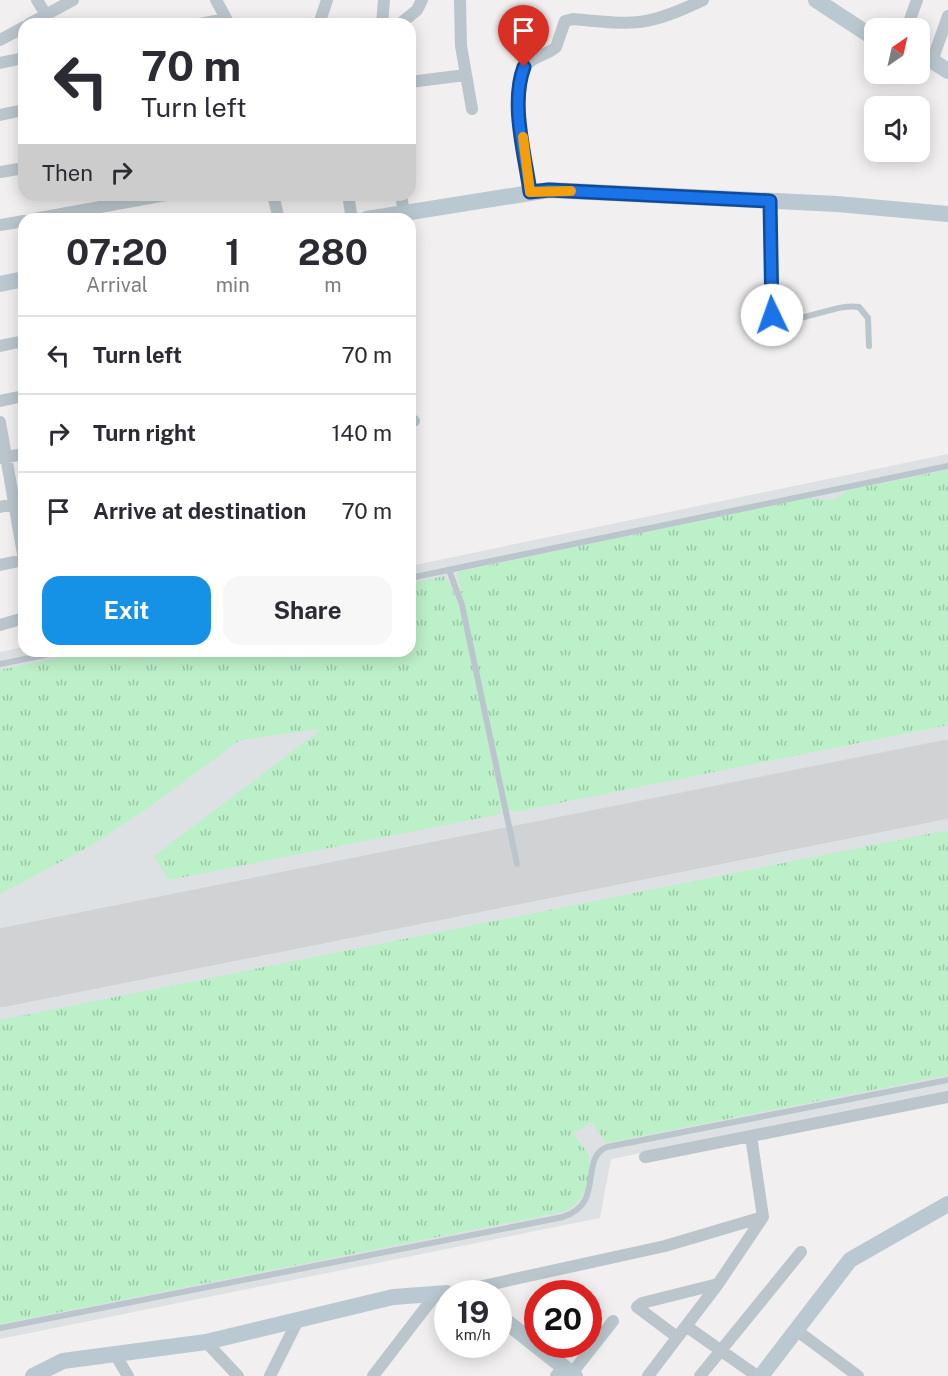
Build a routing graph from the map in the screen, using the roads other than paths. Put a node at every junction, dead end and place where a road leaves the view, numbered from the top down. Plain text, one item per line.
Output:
1 (37, 0) edge
2 (73, 0) edge
3 (216, 0) edge
4 (327, 0) edge
5 (384, 0) edge
6 (422, 0) edge
7 (460, 0) edge
8 (703, 0) edge
9 (816, 0) edge
10 (837, 0) edge
11 (917, 0) edge
12 (45, 15) junction
13 (948, 16) edge
14 (40, 18) edge
15 (225, 18) edge
16 (321, 18) edge
17 (382, 18) edge
18 (407, 18) edge
19 (866, 18) edge
20 (911, 18) edge
21 (18, 30) edge
22 (864, 31) edge
23 (0, 40) edge
24 (930, 49) edge
25 (18, 59) edge
26 (0, 63) edge
27 (930, 63) edge
28 (930, 66) edge
29 (948, 71) edge
30 (465, 75) junction
31 (416, 81) edge
32 (948, 85) edge
33 (472, 110) dead end
34 (18, 111) edge
35 (0, 115) edge
36 (18, 169) edge
37 (0, 172) edge
38 (530, 192) junction
39 (133, 201) edge
40 (402, 201) edge
41 (770, 201) junction
42 (67, 213) edge
43 (404, 213) joint
44 (948, 214) edge
45 (18, 222) edge
46 (0, 225) edge
47 (18, 280) edge
48 (0, 284) edge
49 (18, 342) edge
50 (0, 345) edge
51 (869, 346) dead end
52 (18, 397) edge
53 (0, 401) edge
54 (0, 422) edge
55 (4, 458) edge
56 (948, 466) edge
57 (18, 497) edge
58 (18, 503) edge
59 (0, 507) edge
60 (18, 561) edge
61 (0, 565) edge
62 (449, 570) junction
63 (416, 577) edge
64 (18, 620) edge
65 (0, 624) edge
66 (34, 657) edge
67 (0, 664) edge
68 (517, 864) dead end
69 (948, 1080) edge
70 (948, 1097) edge
71 (751, 1136) junction
72 (645, 1157) dead end
73 (948, 1204) edge
74 (762, 1217) junction
75 (801, 1252) dead end
76 (507, 1280) edge
77 (718, 1284) junction
78 (434, 1294) edge
79 (434, 1308) edge
80 (298, 1320) junction
81 (613, 1321) dead end
82 (686, 1326) junction
83 (0, 1328) edge
84 (796, 1330) junction
85 (677, 1337) junction
86 (206, 1342) junction
87 (720, 1352) junction
88 (115, 1354) junction
89 (551, 1358) edge
90 (54, 1372) edge
91 (567, 1373) edge
92 (33, 1376) edge
93 (128, 1376) edge
94 (238, 1376) edge
95 (270, 1376) edge
96 (373, 1376) edge
97 (648, 1376) edge
98 (700, 1376) edge
99 (759, 1376) edge
100 (858, 1376) edge

1 - 12 street
2 - 12 street
3 - 15 street
4 - 16 street
5 - 17 street
6 - 18 street
7 - 30 street
8 - 38 street
9 - 22 street
10 - 19 street
11 - 20 street
12 - 14 street
13 - 24 street
21 - 23 street
25 - 26 street
27 - 29 street
28 - 32 street
30 - 31 street
30 - 33 street
34 - 35 street
36 - 37 street
38 - 41 street
38 - 43 street
39 - 42 street
40 - 43 street
41 - 44 street
41 - 51 lane
45 - 46 street
47 - 48 street
49 - 50 street
52 - 53 street
54 - 55 street
55 - 57 street
56 - 62 lane
58 - 59 street
60 - 61 street
62 - 63 lane
62 - 68 lane
64 - 65 street
66 - 67 lane
69 - 83 lane
70 - 71 street
71 - 72 street
71 - 74 street
73 - 84 street
74 - 76 street
74 - 77 street
75 - 87 street
77 - 82 street
77 - 85 street
78 - 80 street
79 - 96 street
80 - 86 street
80 - 95 street
81 - 91 street
82 - 85 street
82 - 87 street
84 - 99 street
84 - 100 street
85 - 97 street
86 - 88 street
86 - 94 street
87 - 98 street
87 - 99 street
88 - 90 street
88 - 93 street
89 - 91 street
90 - 92 street

